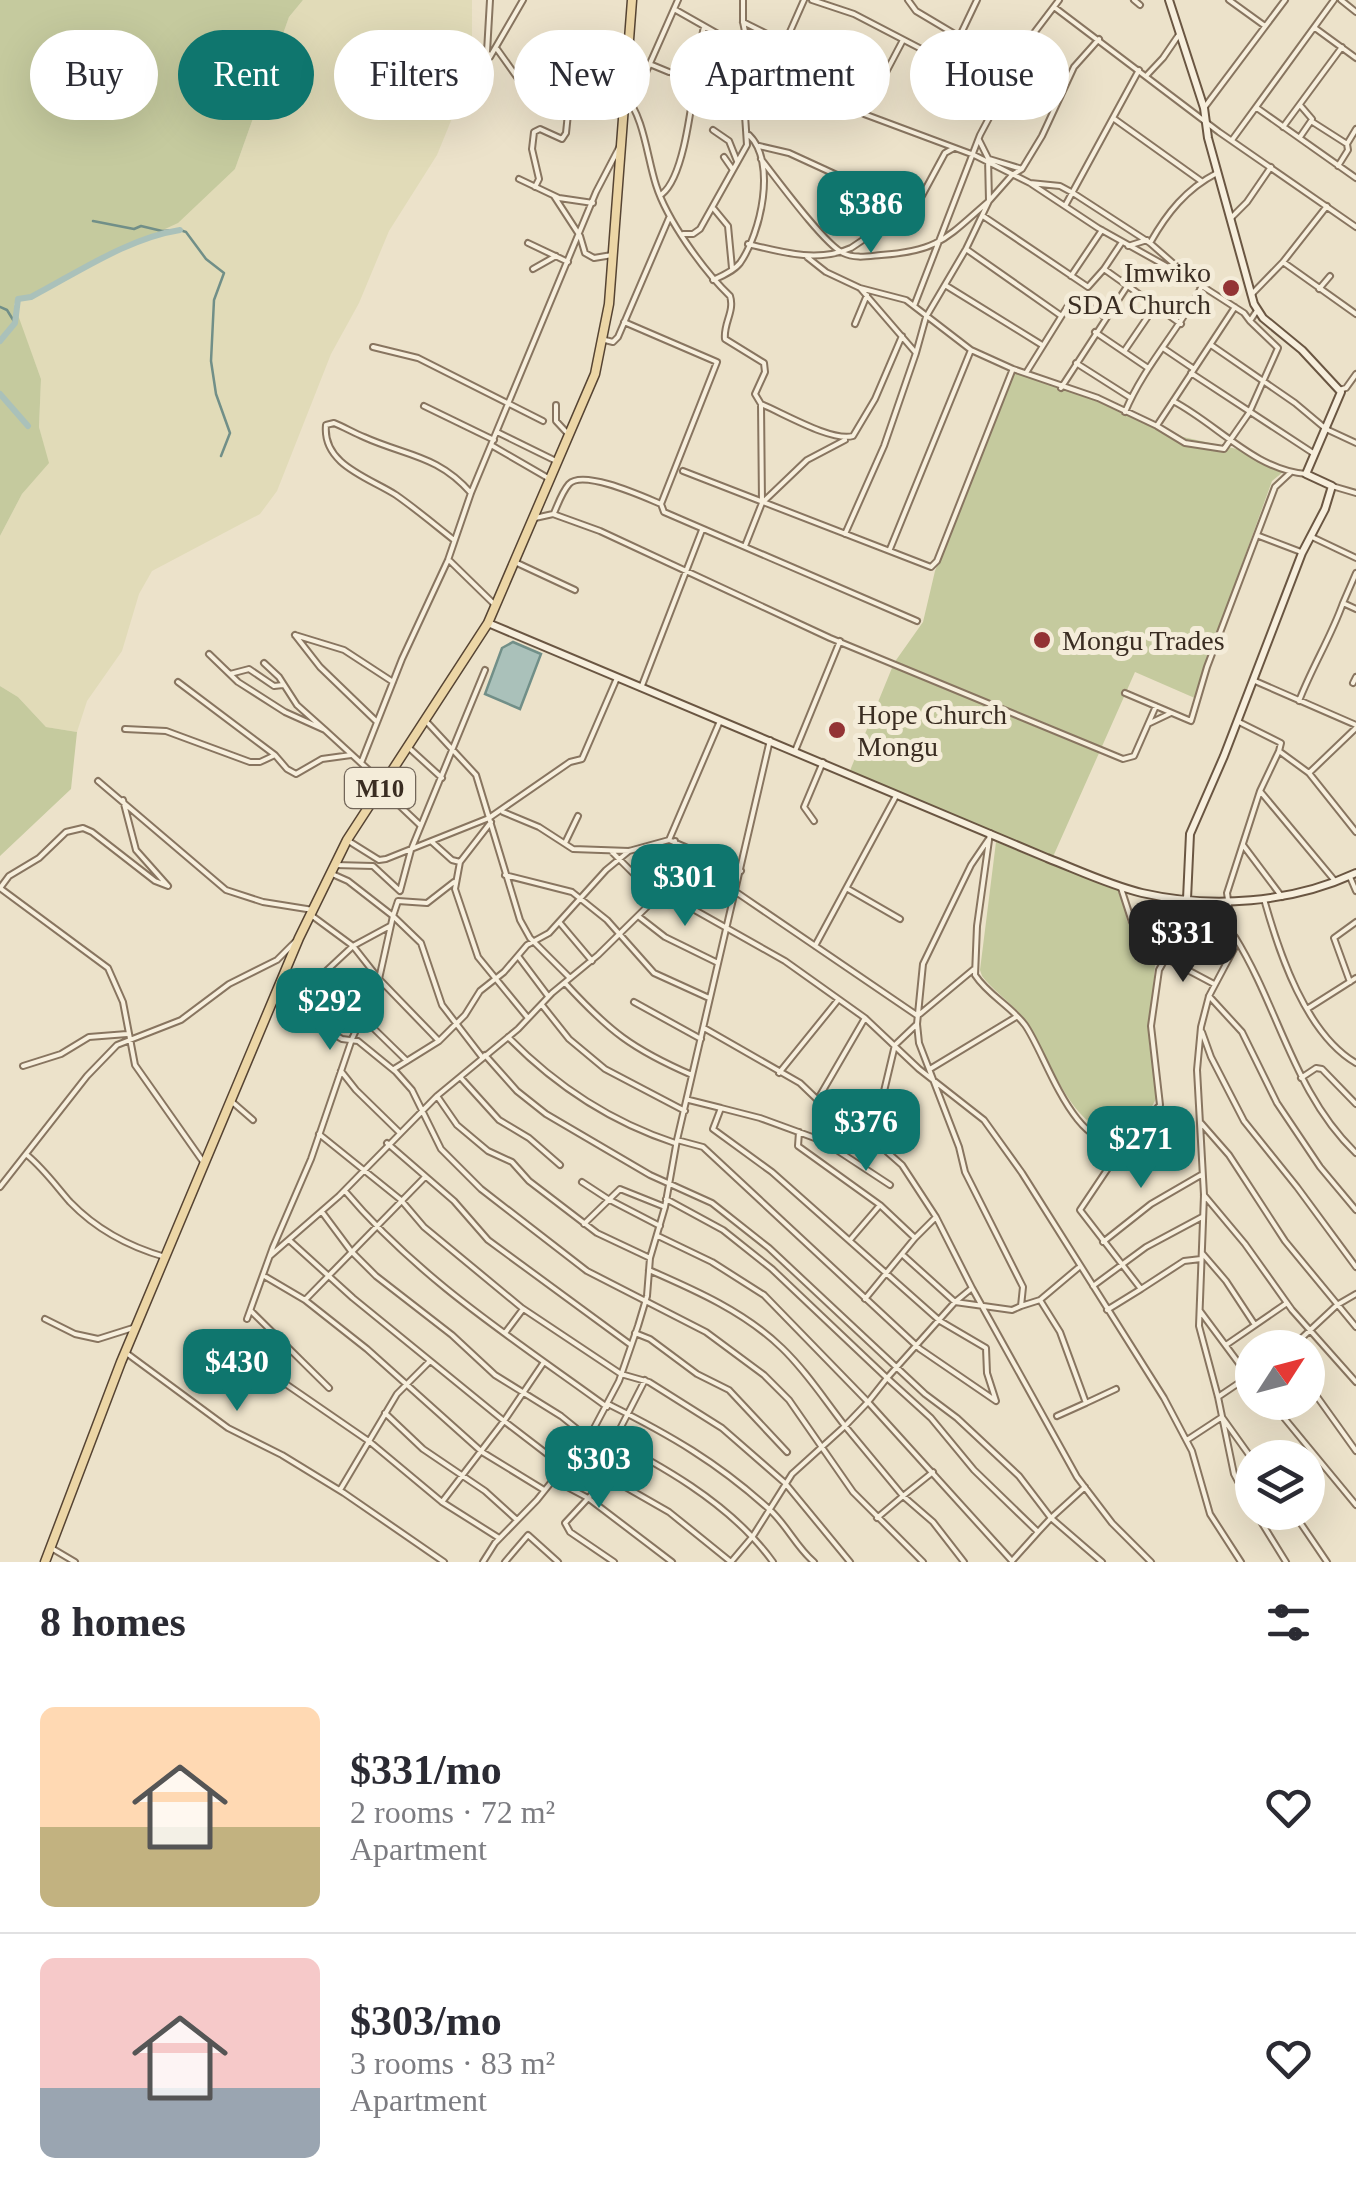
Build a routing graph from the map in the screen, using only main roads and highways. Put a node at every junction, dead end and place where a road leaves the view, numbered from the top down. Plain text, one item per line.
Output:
1 (632, 0) edge
2 (1171, 0) edge
3 (488, 623) junction
4 (1353, 875) edge
5 (1187, 898) junction
6 (44, 1562) edge

1 - 3 main road, M10
2 - 5 main road
3 - 5 main road
3 - 6 main road, M10
4 - 5 main road

